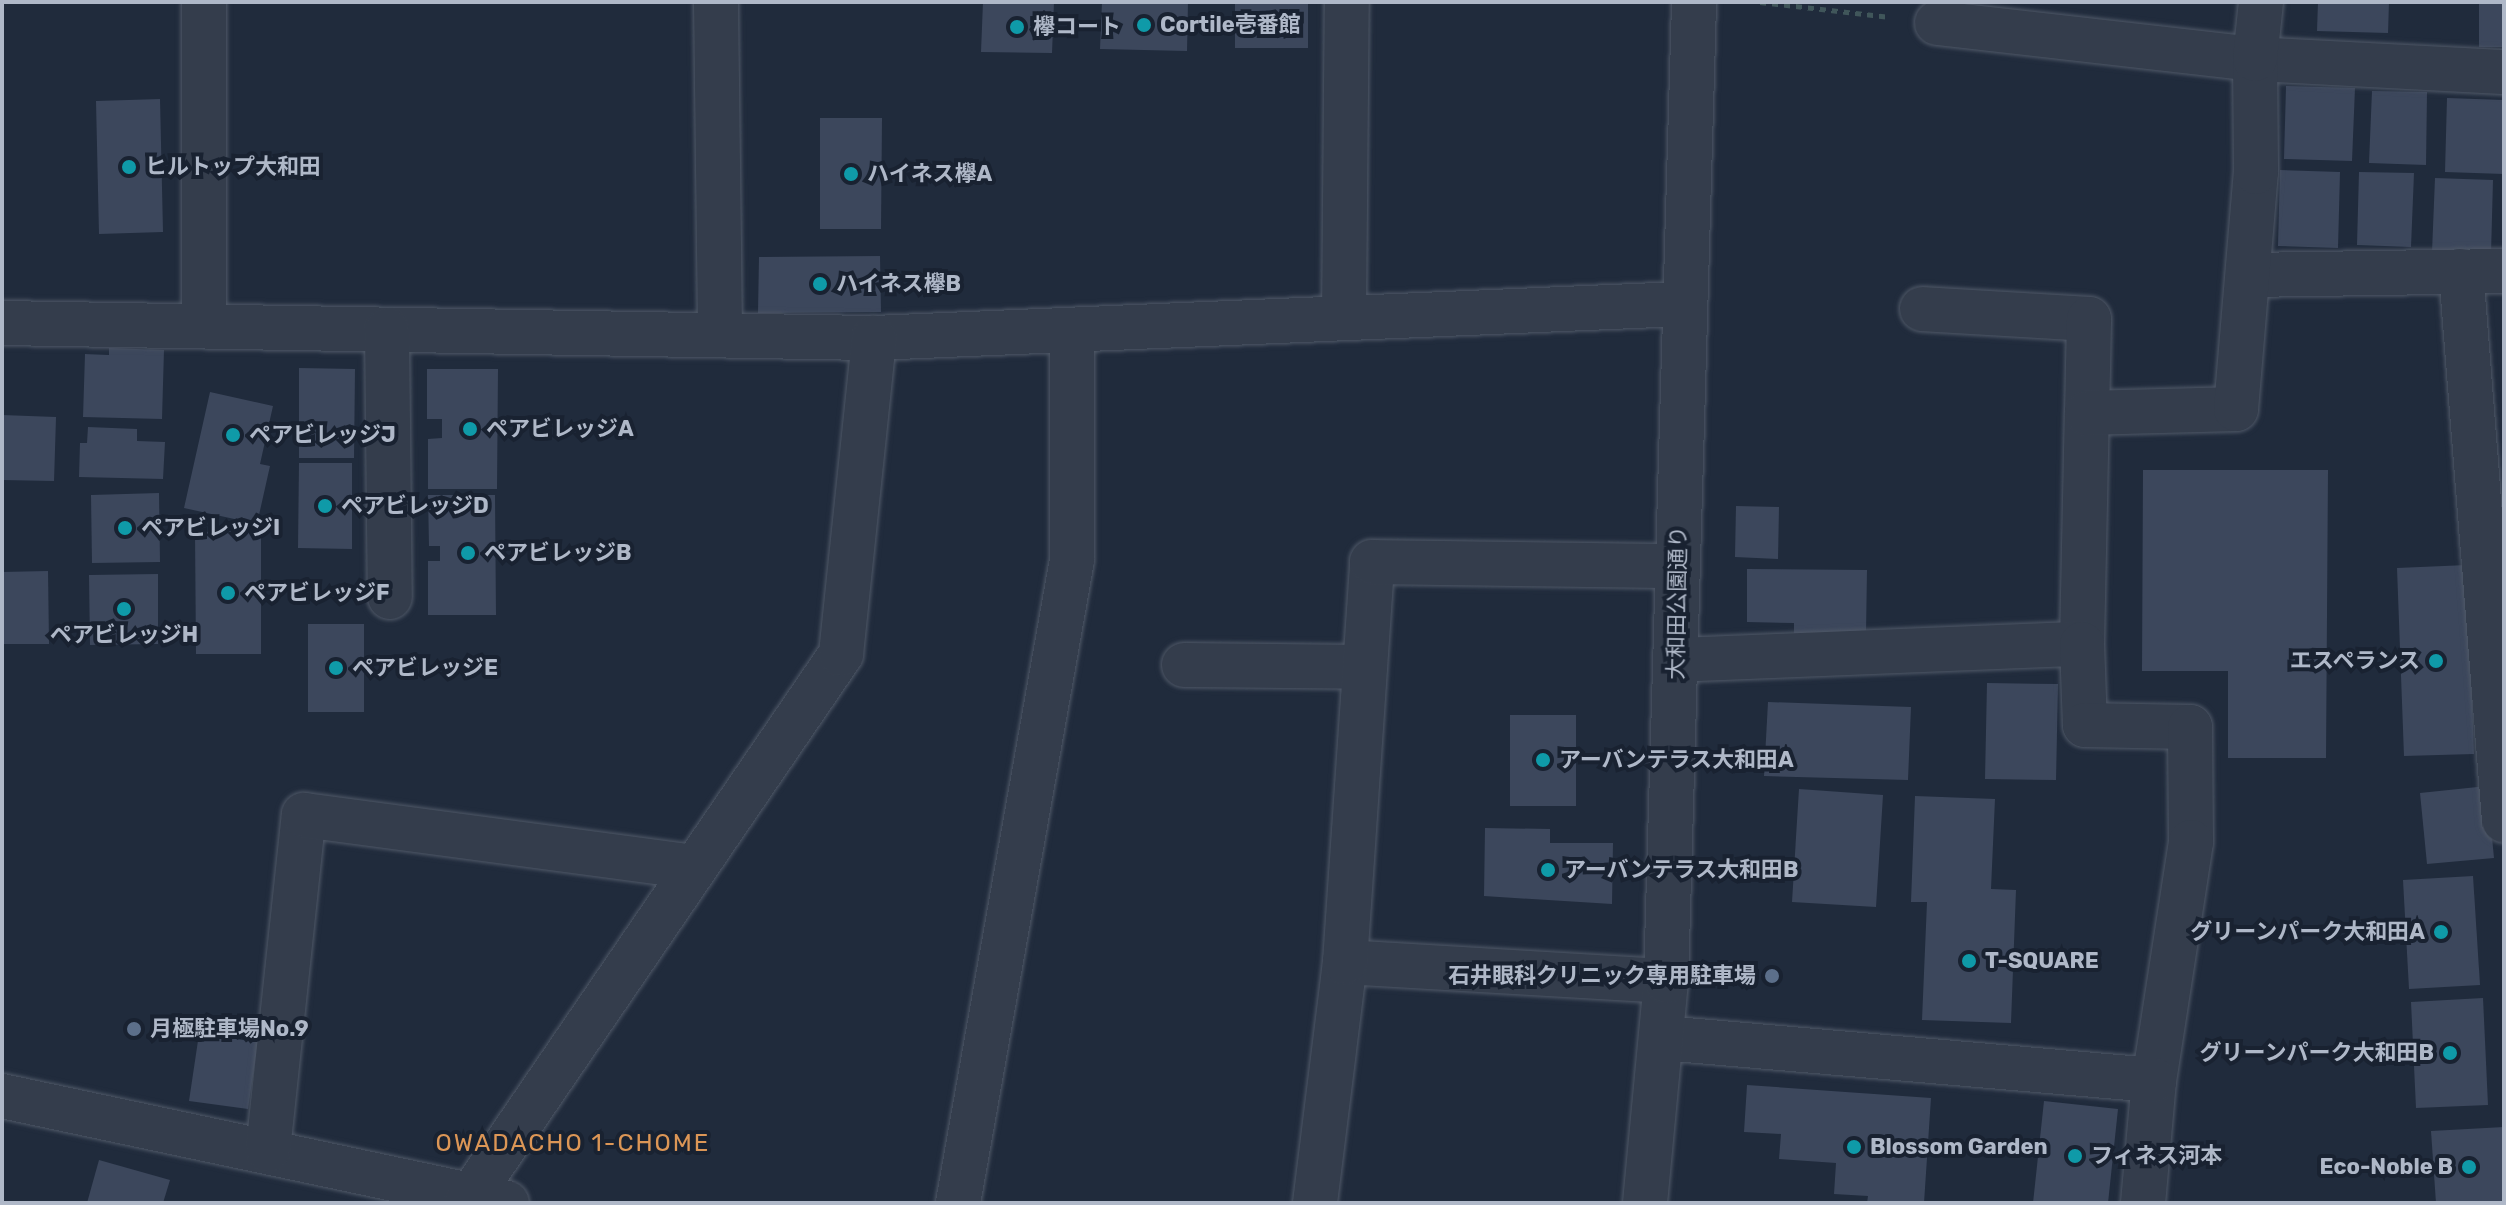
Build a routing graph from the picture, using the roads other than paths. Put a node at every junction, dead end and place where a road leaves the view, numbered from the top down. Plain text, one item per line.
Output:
1 (204, 2) edge
2 (716, 2) edge
3 (1347, 2) edge
4 (1694, 2) edge
5 (2261, 2) edge
6 (1937, 23) road end
7 (2255, 59) junction
8 (2504, 72) edge
9 (2461, 271) junction
10 (2504, 271) edge
11 (2248, 275) junction
12 (1682, 304) junction
13 (1922, 309) dead end
14 (1344, 318) junction
15 (2, 323) edge
16 (204, 326) junction
17 (387, 330) junction
18 (1072, 332) junction
19 (720, 335) junction
20 (874, 338) junction
21 (2087, 413) junction
22 (1677, 566) junction
23 (390, 597) dead end
24 (2082, 644) junction
25 (1676, 660) junction
26 (1184, 665) dead end
27 (1365, 667) junction
28 (2504, 820) edge
29 (692, 867) junction
30 (1345, 962) junction
31 (1666, 981) junction
32 (1663, 1038) junction
33 (2154, 1080) junction
34 (2, 1096) edge
35 (268, 1150) junction
36 (482, 1201) edge
37 (958, 1203) edge
38 (1315, 1203) edge
39 (1645, 1203) edge
40 (2143, 1203) edge

1 - 16 street
2 - 19 street
3 - 14 street
4 - 12 street, 大和田公園通り
5 - 7 street
6 - 7 street
7 - 8 street
7 - 11 street
9 - 10 street
9 - 11 street
9 - 28 street
11 - 21 street
12 - 14 street
12 - 22 street, 大和田公園通り
13 - 21 street
14 - 18 street
15 - 16 street
16 - 17 street
17 - 19 street
17 - 23 street
18 - 20 street
18 - 37 street
19 - 20 street
20 - 29 street
21 - 24 street
22 - 25 street, 大和田公園通り
22 - 27 street
24 - 25 street
24 - 33 street
25 - 31 street, 大和田公園通り
26 - 27 street
27 - 30 street
29 - 35 street
29 - 36 street
30 - 31 street
30 - 38 street
31 - 32 street, 大和田公園通り
32 - 33 street
32 - 39 street, 大和田公園通り
33 - 40 street
34 - 35 street
35 - 36 street

